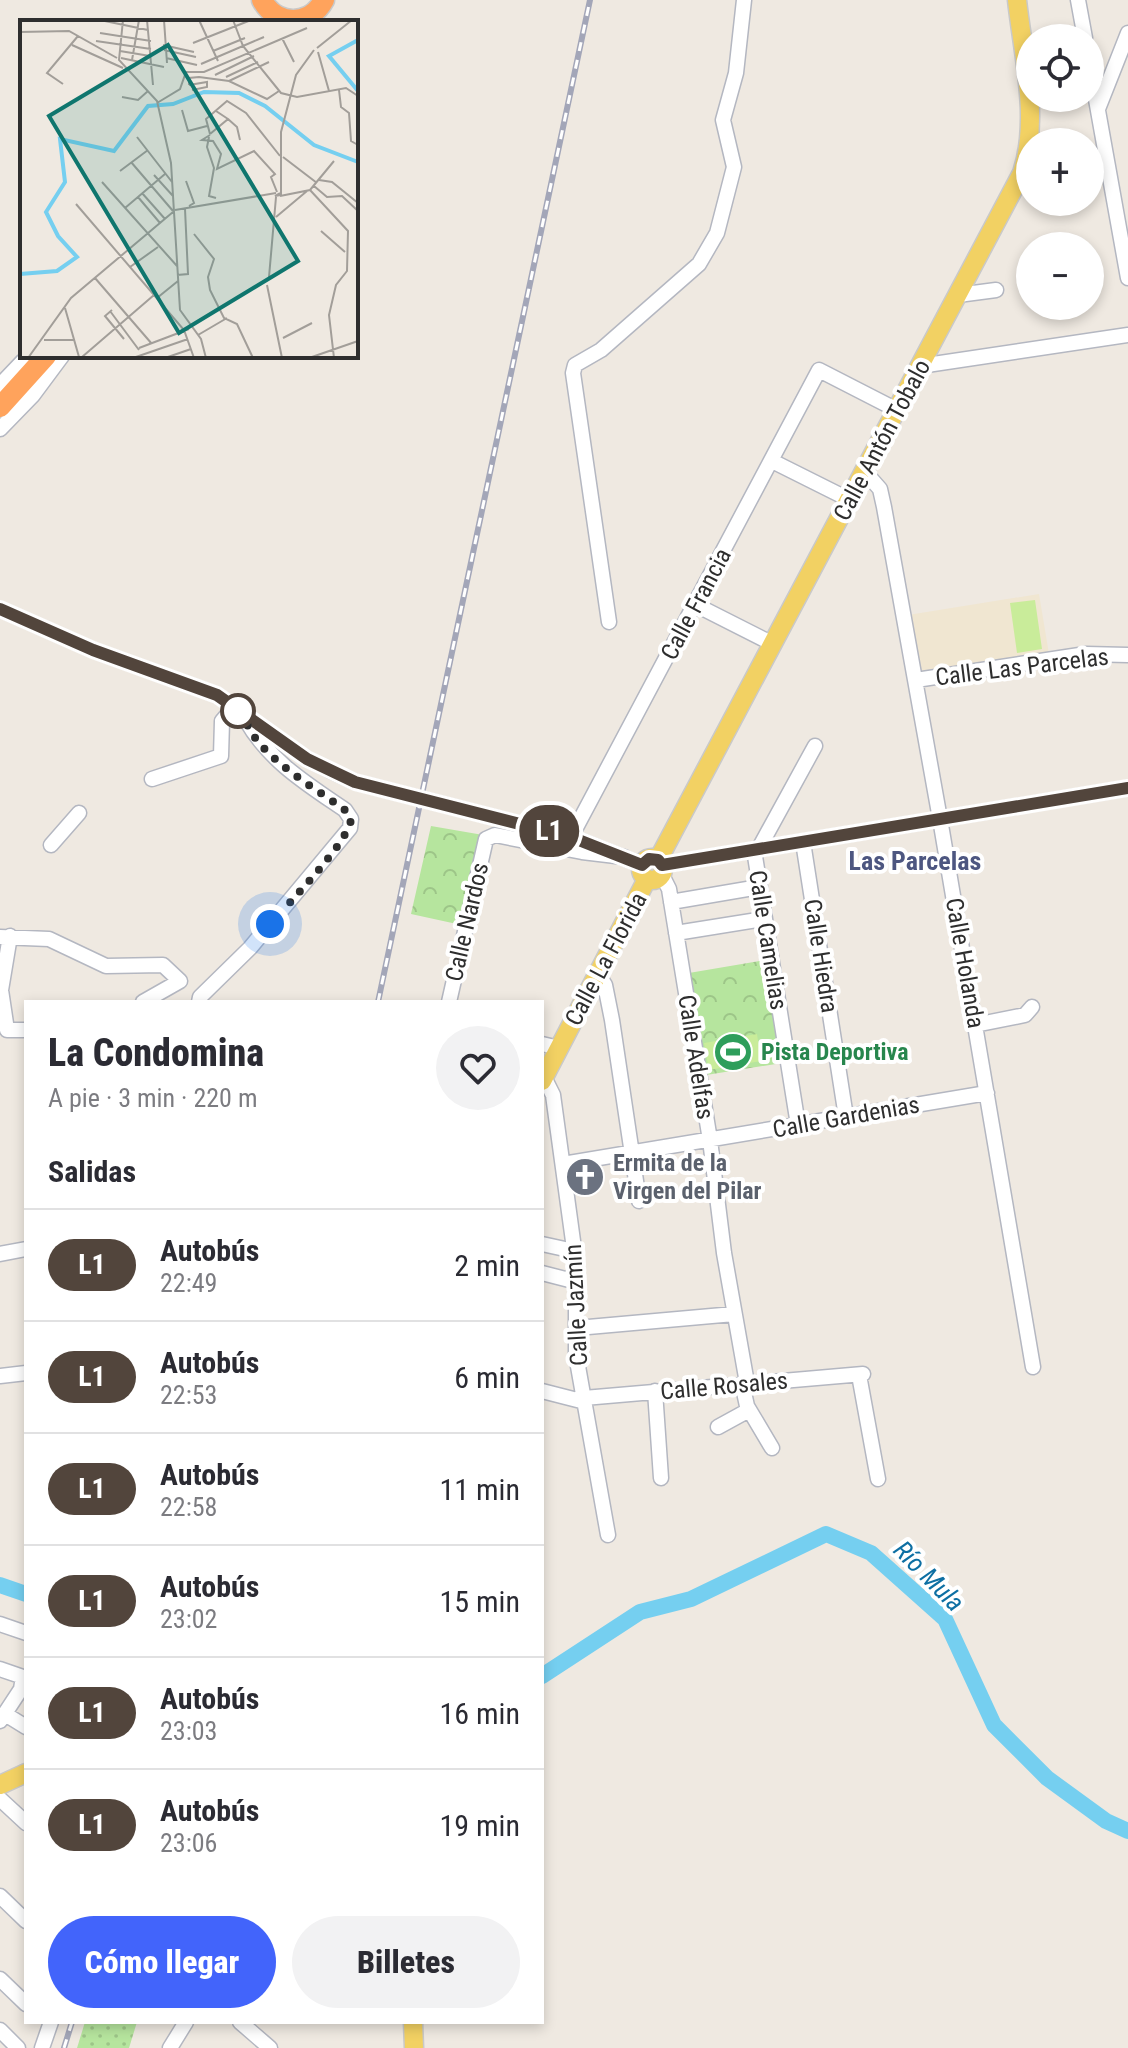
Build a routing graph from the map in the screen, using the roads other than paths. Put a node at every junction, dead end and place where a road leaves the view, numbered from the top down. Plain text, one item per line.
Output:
1 (324, 0) edge
2 (744, 0) edge
3 (1017, 0) edge
4 (1078, 0) edge
5 (265, 11) edge
6 (289, 20) edge
7 (297, 20) edge
8 (1082, 24) edge
9 (1128, 33) edge
10 (1104, 95) edge
11 (1030, 128) edge
12 (1104, 163) edge
13 (1016, 184) edge
14 (1121, 198) edge
15 (1128, 278) edge
16 (996, 290) dead end
17 (958, 295) junction
18 (1128, 335) edge
19 (44, 358) edge
20 (61, 358) edge
21 (920, 366) junction
22 (0, 378) edge
23 (0, 385) edge
24 (0, 407) edge
25 (897, 410) junction
26 (0, 429) edge
27 (772, 461) junction
28 (865, 472) junction
29 (850, 500) junction
30 (696, 605) junction
31 (0, 609) edge
32 (609, 622) dead end
33 (773, 644) junction
34 (1128, 655) edge
35 (916, 680) junction
36 (238, 712) junction
37 (815, 746) dead end
38 (152, 779) dead end
39 (1128, 788) edge
40 (79, 813) dead end
41 (940, 819) junction
42 (571, 837) junction
43 (803, 842) junction
44 (51, 845) dead end
45 (756, 850) junction
46 (624, 857) junction
47 (654, 869) junction
48 (759, 887) junction
49 (671, 902) junction
50 (764, 919) junction
51 (676, 933) junction
52 (5, 936) edge
53 (598, 974) junction
54 (180, 981) junction
55 (147, 1000) edge
56 (199, 1000) edge
57 (449, 1000) edge
58 (1032, 1007) dead end
59 (975, 1025) junction
60 (24, 1030) edge
61 (551, 1046) edge
62 (544, 1075) edge
63 (544, 1081) edge
64 (987, 1093) junction
65 (846, 1117) junction
66 (798, 1125) junction
67 (710, 1140) junction
68 (632, 1152) junction
69 (563, 1164) junction
70 (639, 1201) dead end
71 (544, 1244) edge
72 (24, 1249) edge
73 (574, 1251) junction
74 (0, 1254) edge
75 (544, 1274) edge
76 (577, 1282) junction
77 (734, 1314) junction
78 (577, 1328) junction
79 (1033, 1367) dead end
80 (24, 1373) edge
81 (0, 1376) edge
82 (744, 1383) junction
83 (544, 1391) edge
84 (655, 1391) junction
85 (584, 1400) junction
86 (749, 1410) junction
87 (718, 1427) dead end
88 (772, 1448) dead end
89 (661, 1478) dead end
90 (878, 1479) dead end
91 (608, 1535) dead end
92 (0, 1624) edge
93 (24, 1632) edge
94 (0, 1669) edge
95 (24, 1678) edge
96 (2, 1718) edge
97 (24, 1726) edge
98 (24, 1774) edge
99 (0, 1785) edge
100 (0, 1799) edge
101 (24, 1821) edge
102 (0, 1896) edge
103 (24, 1919) edge
104 (0, 1979) edge
105 (24, 2002) edge
106 (48, 2024) edge
107 (185, 2024) edge
108 (242, 2024) edge
109 (413, 2024) edge
110 (0, 2030) edge
111 (173, 2047) edge
112 (18, 2048) edge
113 (42, 2048) edge
114 (270, 2048) edge
115 (414, 2048) edge

1 - 7 highway
2 - 32 street
3 - 11 main road, Calle Antón Tobalo
4 - 8 street
5 - 6 highway
9 - 10 street
12 - 14 street
13 - 17 main road, Calle Antón Tobalo
14 - 15 street
16 - 17 street
17 - 21 main road, Calle Antón Tobalo
18 - 21 street
19 - 24 highway
20 - 26 street
21 - 25 main road, Calle Antón Tobalo
22 - 23 street
25 - 27 street, Calle Francia
25 - 28 main road, Calle Antón Tobalo
27 - 29 street
27 - 30 street, Calle Francia
28 - 29 main road, Calle Antón Tobalo
28 - 35 street, Calle Holanda
29 - 33 main road, Calle Antón Tobalo
30 - 33 street
30 - 42 street, Calle Francia
31 - 36 street
33 - 47 main road, Calle Antón Tobalo
34 - 35 street, Calle Las Parcelas
35 - 41 street, Calle Holanda
36 - 38 street
36 - 42 street
36 - 56 street
37 - 45 street
39 - 41 street
40 - 44 street
41 - 43 street
41 - 59 street, Calle Holanda
42 - 46 street
43 - 45 street
43 - 65 street, Calle Hiedra
45 - 47 street
45 - 48 street, Calle Camelias
46 - 47 street
46 - 57 street, Calle Nardos
47 - 49 street, Calle Adelfas
47 - 53 main road, Calle La Florida
48 - 49 street
48 - 50 street, Calle Camelias
49 - 51 street, Calle Adelfas
50 - 51 street
50 - 66 street, Calle Camelias
51 - 67 street, Calle Adelfas
52 - 54 street
52 - 60 street
53 - 61 main road, Calle La Florida
53 - 68 street
54 - 55 street
54 - 56 street
58 - 59 street
59 - 64 street, Calle Holanda
61 - 62 main road, Calle La Florida
63 - 69 street, Calle Jazmín
64 - 65 street, Calle Gardenias
64 - 79 street, Calle Holanda
65 - 66 street, Calle Gardenias
66 - 67 street, Calle Gardenias
67 - 68 street, Calle Gardenias
67 - 77 street, Calle Adelfas
68 - 69 street, Calle Gardenias
68 - 70 street
69 - 73 street, Calle Jazmín
71 - 73 street
72 - 74 street
73 - 76 street, Calle Jazmín
75 - 76 street
76 - 78 street, Calle Jazmín
77 - 78 street
77 - 82 street, Calle Adelfas
78 - 85 street, Calle Jazmín
80 - 81 street
82 - 84 street, Calle Rosales
82 - 86 street, Calle Adelfas
82 - 90 street, Calle Rosales
83 - 85 street, Calle Rosales
84 - 85 street, Calle Rosales
84 - 89 street
85 - 91 street, Calle Jazmín
86 - 87 street
86 - 88 street, Calle Adelfas
92 - 93 street
94 - 95 street
95 - 96 street
96 - 97 street
98 - 99 main road
100 - 101 street
102 - 103 street
104 - 105 street
106 - 113 street
107 - 111 street
108 - 114 street
109 - 115 main road
110 - 112 street

